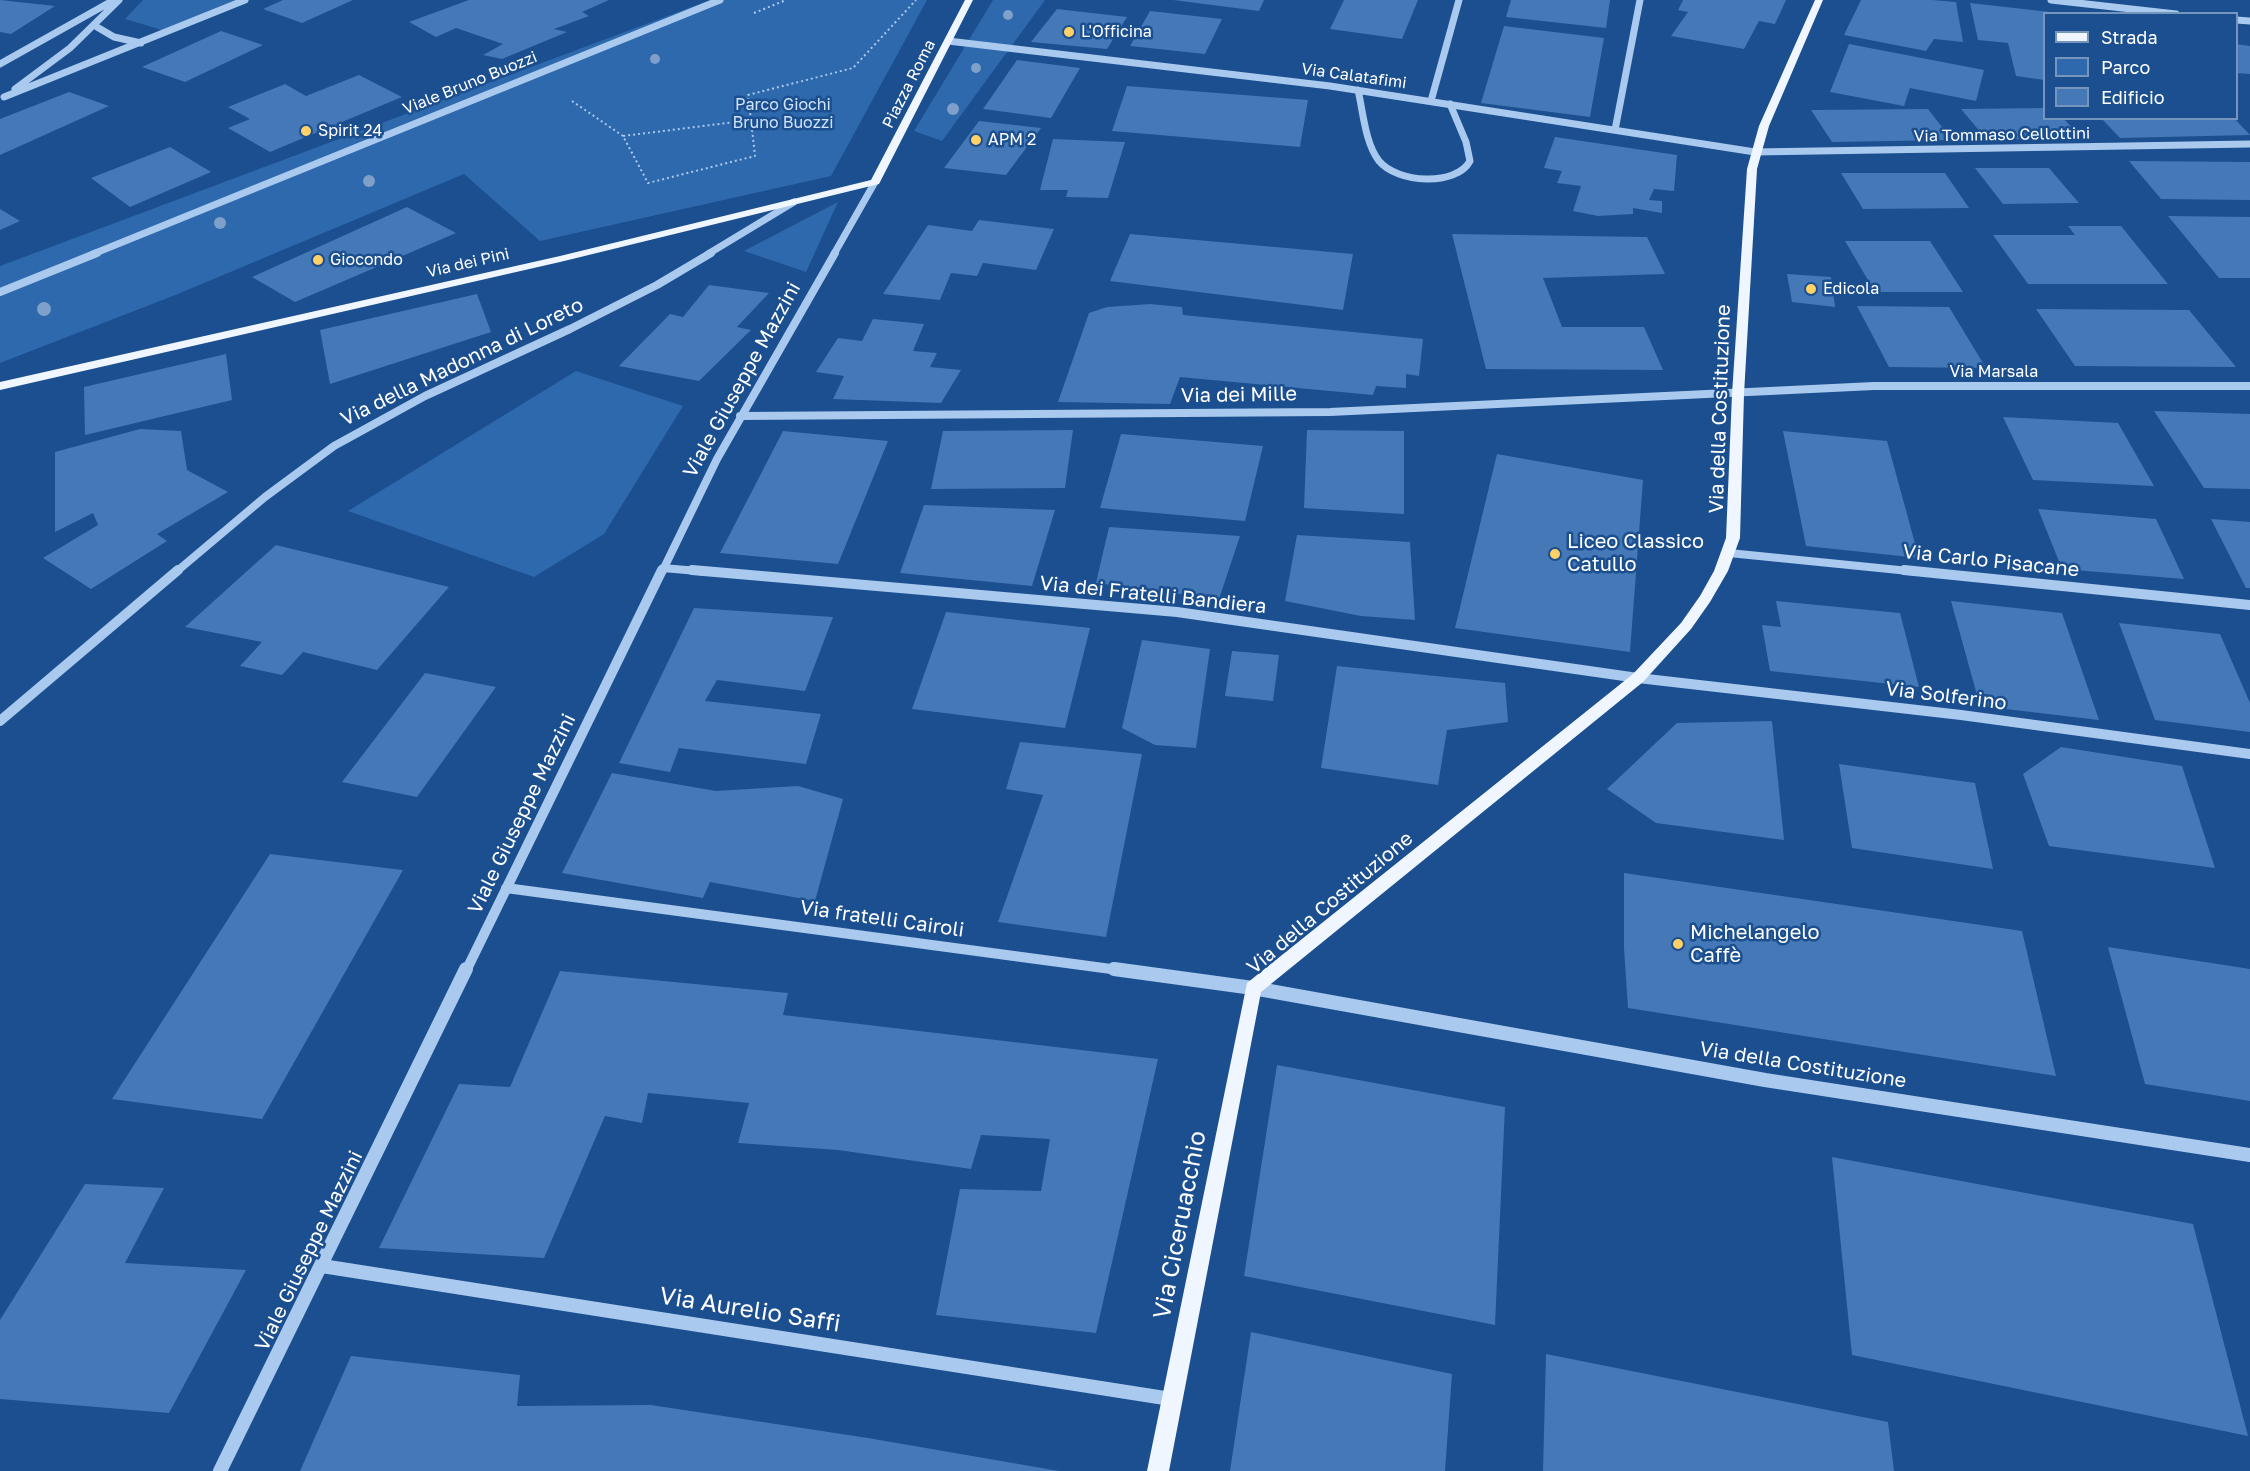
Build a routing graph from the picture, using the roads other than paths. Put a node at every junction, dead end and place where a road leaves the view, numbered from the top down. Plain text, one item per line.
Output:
1 (114, 0) edge
2 (119, 0) edge
3 (245, 0) edge
4 (720, 0) edge
5 (969, 0) edge
6 (1459, 0) edge
7 (1640, 0) edge
8 (1819, 0) edge
9 (2051, 0) edge
10 (2158, 12) edge
11 (97, 27) junction
12 (948, 41) junction
13 (141, 43) junction
14 (0, 64) edge
15 (1358, 90) junction
16 (2, 98) edge
17 (1431, 101) junction
18 (1450, 104) junction
19 (1615, 130) junction
20 (2250, 144) edge
21 (1755, 152) junction
22 (875, 182) junction
23 (794, 202) junction
24 (0, 292) edge
25 (0, 386) edge
26 (2250, 387) edge
27 (1738, 394) junction
28 (740, 416) junction
29 (1729, 553) junction
30 (663, 568) junction
31 (2250, 605) edge
32 (1638, 678) junction
33 (0, 721) edge
34 (2250, 754) edge
35 (506, 888) junction
36 (1253, 988) junction
37 (2250, 1155) edge
38 (322, 1266) junction
39 (1171, 1400) junction
40 (220, 1471) edge
41 (1158, 1471) edge

1 - 14 street
2 - 11 street
3 - 13 street
4 - 24 street, Viale Bruno Buozzi
5 - 12 main road, Piazza Roma
6 - 17 street
7 - 19 street
8 - 21 main road, Via della Costituzione
9 - 10 street
11 - 13 street
11 - 16 street
12 - 15 street, Via Calatafimi
12 - 22 main road, Piazza Roma
13 - 16 street
15 - 17 street, Via Calatafimi
15 - 18 street
17 - 18 street, Via Calatafimi
18 - 19 street, Via Calatafimi
19 - 21 street, Via Calatafimi
20 - 21 street, Via Tommaso Cellottini
21 - 27 main road, Via della Costituzione
22 - 23 main road, Via dei Pini
22 - 28 street, Viale Giuseppe Mazzini
23 - 25 main road, Via dei Pini
23 - 33 street, Via della Madonna di Loreto
26 - 27 street, Via Marsala
27 - 28 street, Via dei Mille
27 - 29 main road, Via della Costituzione
28 - 30 street, Viale Giuseppe Mazzini
29 - 31 street, Via Carlo Pisacane
29 - 32 main road, Via della Costituzione
30 - 32 street, Via dei Fratelli Bandiera
30 - 35 street, Viale Giuseppe Mazzini
32 - 34 street, Via Solferino
32 - 36 main road, Via della Costituzione
35 - 36 street, Via fratelli Cairoli
35 - 38 street, Viale Giuseppe Mazzini
36 - 37 street, Via della Costituzione
36 - 39 main road, Via Ciceruacchio
38 - 39 street, Via Aurelio Saffi
38 - 40 street, Viale Giuseppe Mazzini
39 - 41 main road, Via Ciceruacchio

